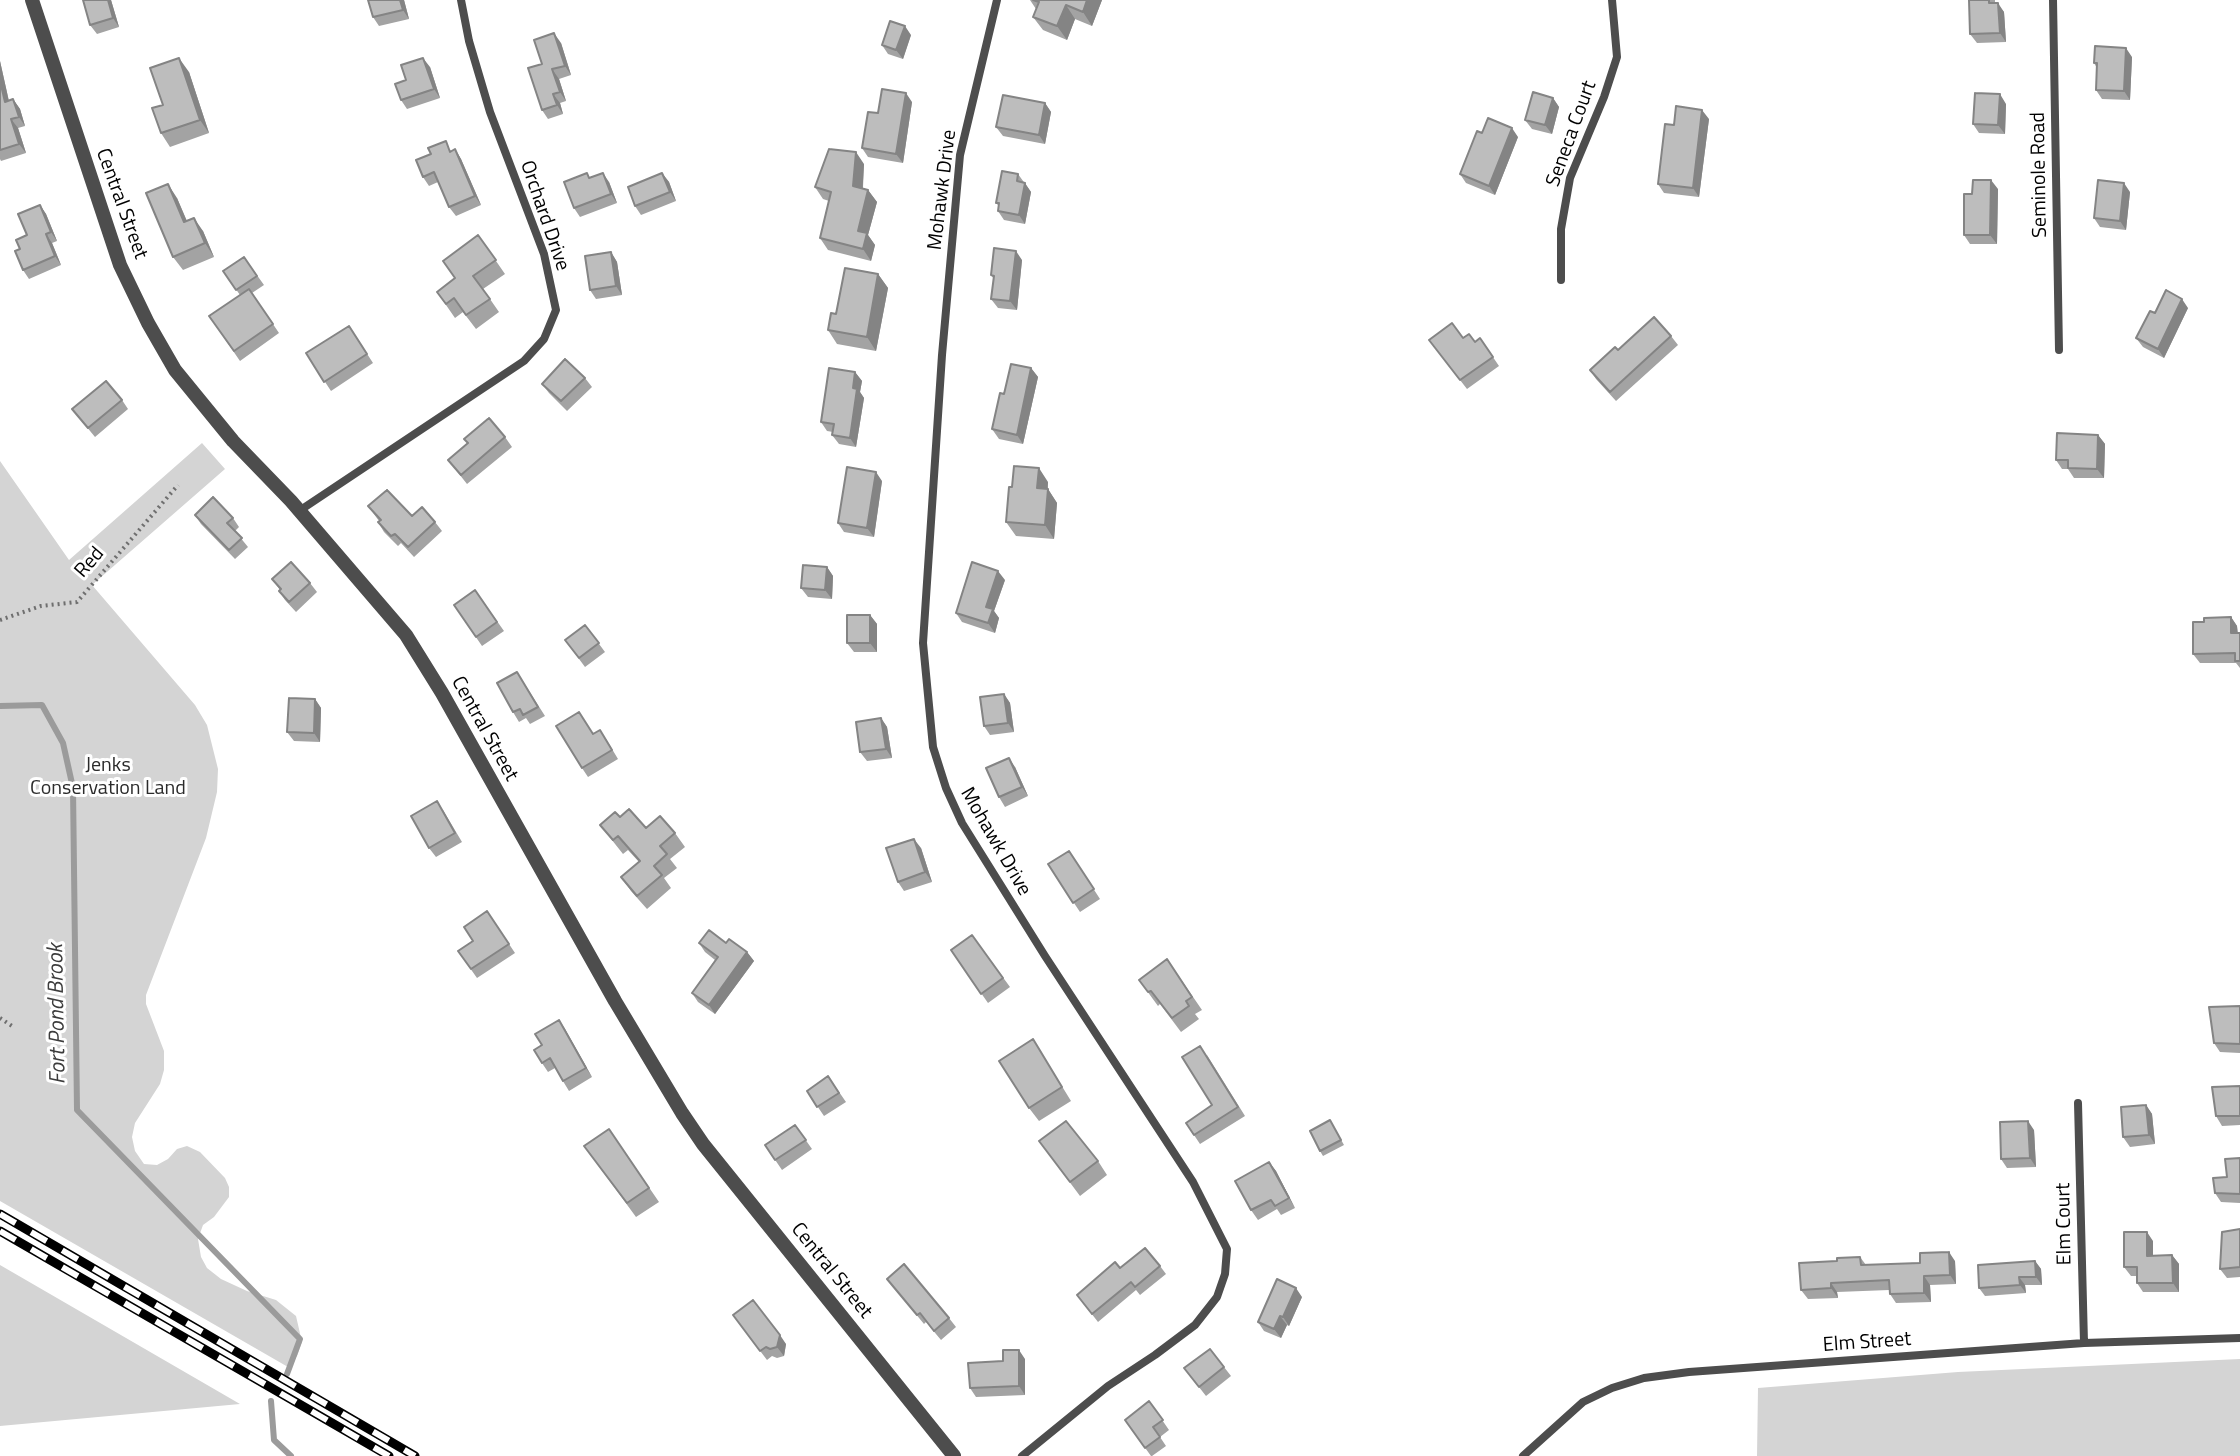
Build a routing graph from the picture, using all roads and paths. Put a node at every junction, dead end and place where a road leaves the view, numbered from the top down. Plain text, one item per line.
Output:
1 (32, 0) edge
2 (461, 0) edge
3 (997, 0) edge
4 (1612, 0) edge
5 (2053, 0) edge
6 (1561, 280) dead end
7 (2059, 350) dead end
8 (178, 485) dead end
9 (299, 511) junction
10 (0, 620) edge
11 (0, 1018) edge
12 (12, 1026) dead end
13 (2078, 1103) dead end
14 (2240, 1338) edge
15 (2084, 1343) junction
16 (954, 1456) edge
17 (1022, 1456) edge
18 (1523, 1456) edge

1 - 9 street, Central Street
2 - 9 street, Orchard Drive
3 - 17 street, Mohawk Drive
4 - 6 street, Seneca Court
5 - 7 street, Seminole Road
8 - 10 path, Red
9 - 16 street, Central Street
11 - 12 path
13 - 15 street, Elm Court
14 - 15 street, Elm Street
15 - 18 street, Elm Street

